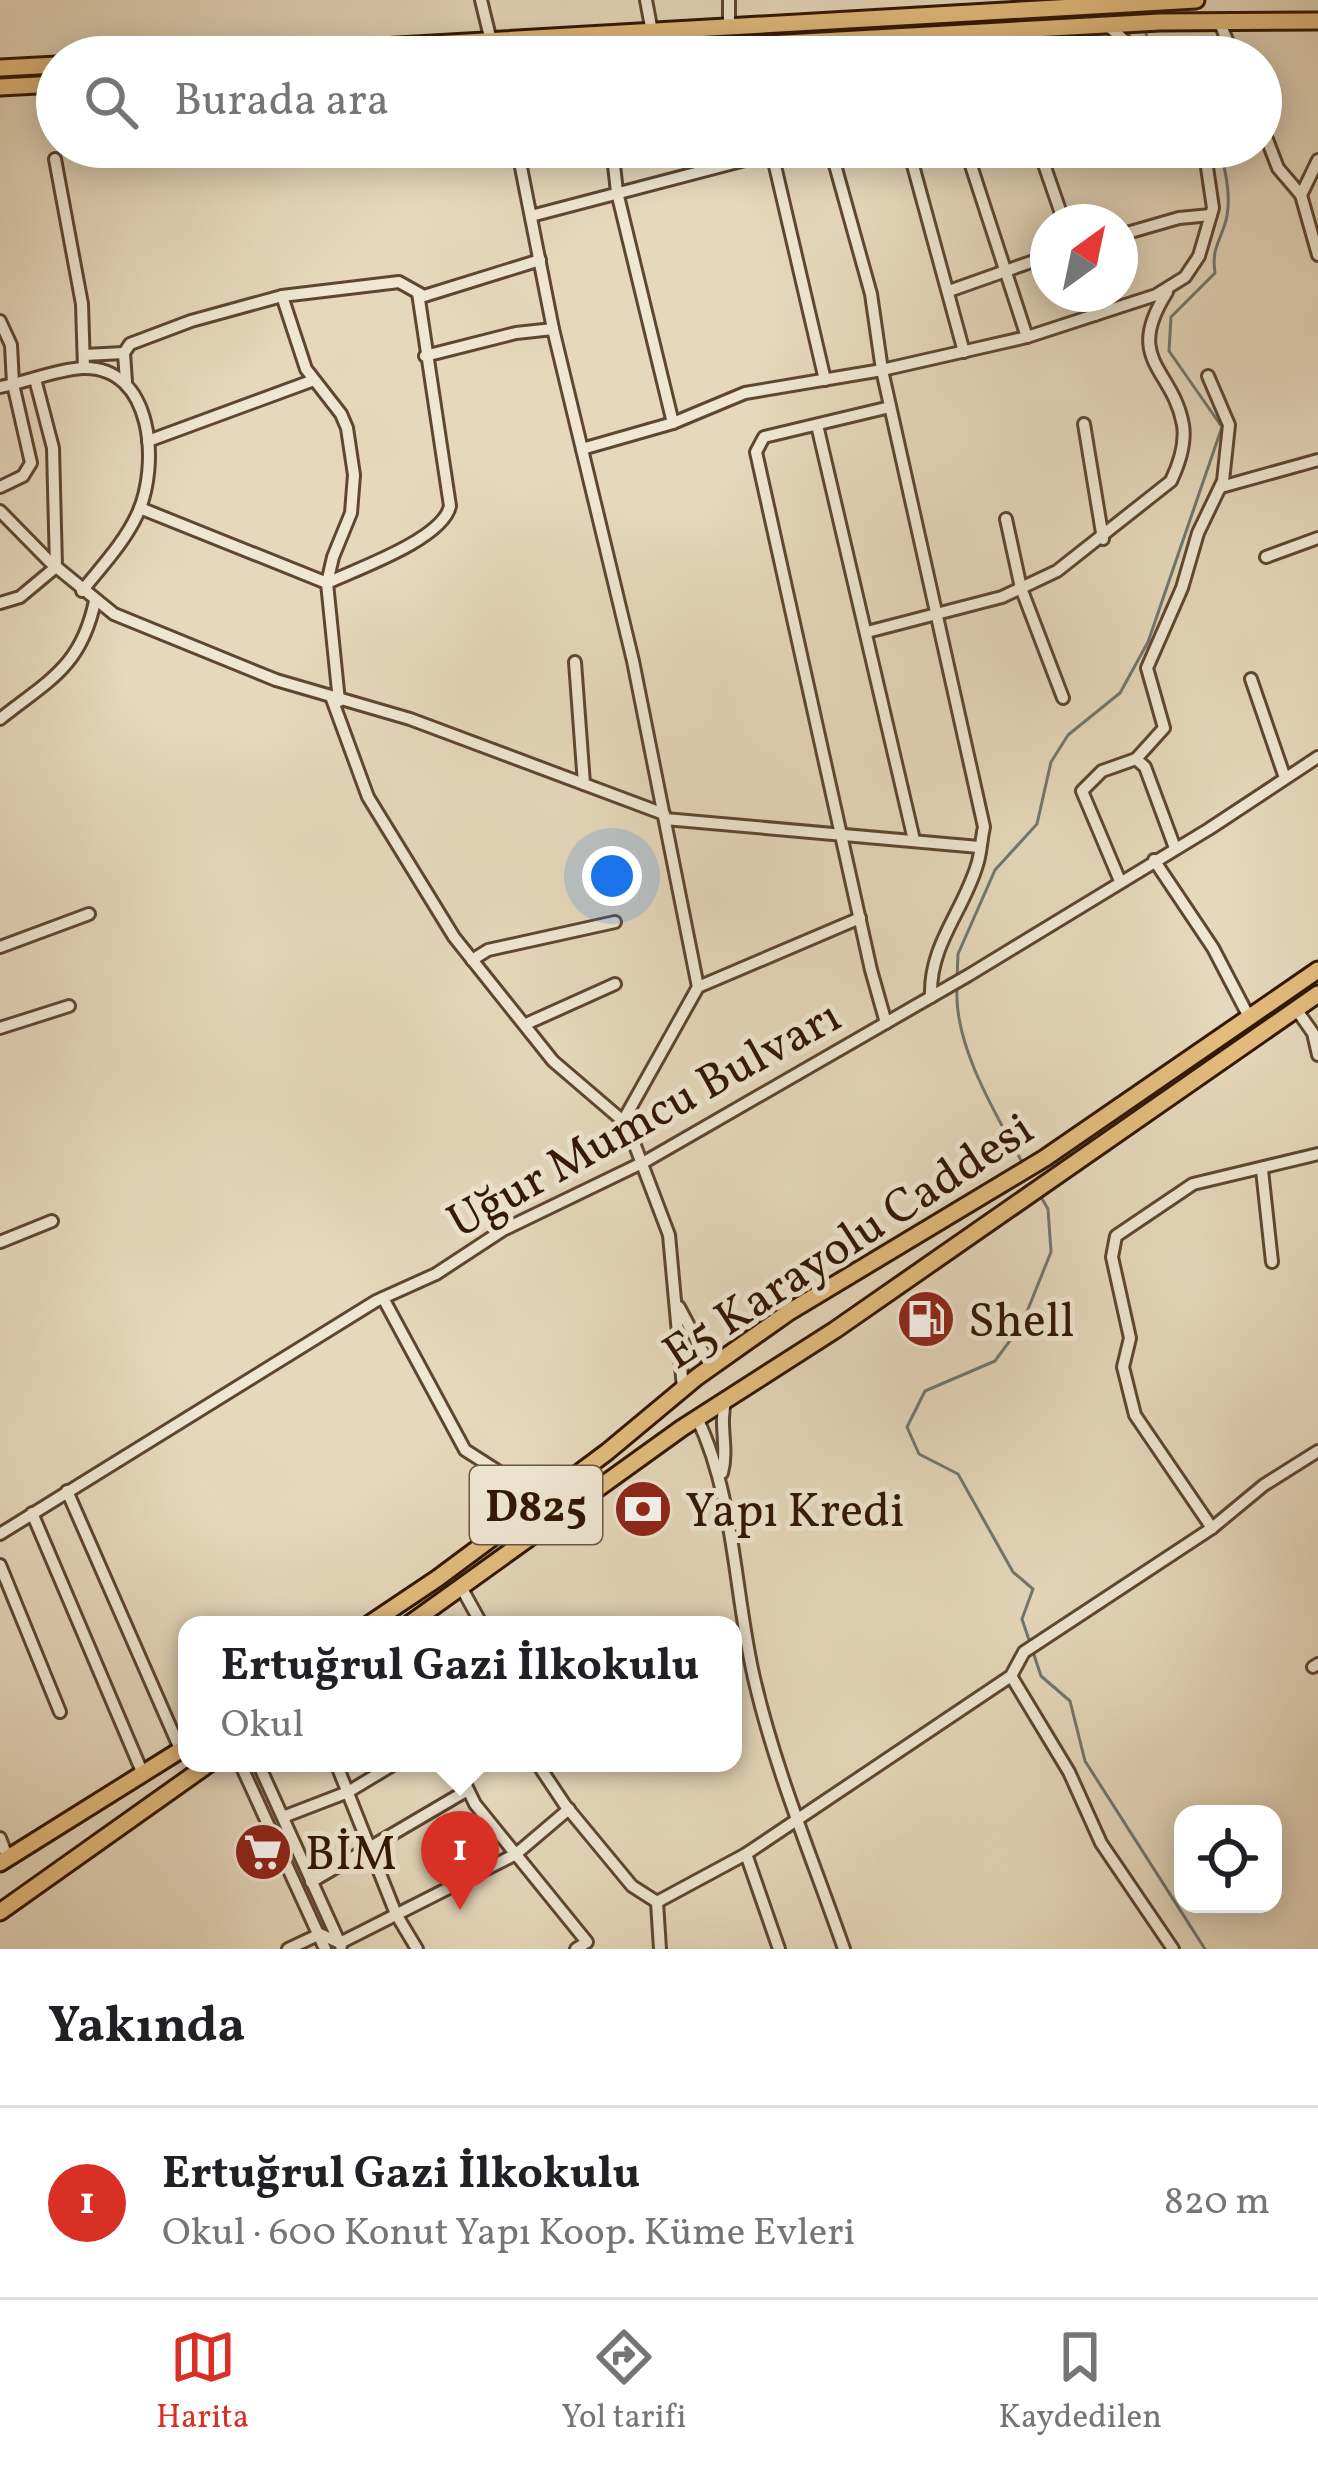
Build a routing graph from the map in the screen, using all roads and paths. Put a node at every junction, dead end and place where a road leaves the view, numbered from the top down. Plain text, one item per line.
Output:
1 (481, 0) edge
2 (646, 0) edge
3 (729, 0) edge
4 (1196, 0) edge
5 (915, 8) edge
6 (1219, 21) junction
7 (1318, 21) edge
8 (1117, 26) junction
9 (729, 27) junction
10 (1027, 30) junction
11 (652, 32) junction
12 (490, 36) edge
13 (580, 36) edge
14 (924, 36) edge
15 (1025, 36) edge
16 (1126, 36) edge
17 (1225, 36) edge
18 (36, 66) edge
19 (0, 68) edge
20 (36, 85) edge
21 (0, 87) edge
22 (1318, 160) edge
23 (58, 168) edge
24 (521, 168) edge
25 (614, 168) edge
26 (712, 168) edge
27 (776, 168) edge
28 (836, 168) edge
29 (914, 168) edge
30 (972, 168) edge
31 (1046, 168) edge
32 (1206, 168) edge
33 (1278, 168) edge
34 (617, 192) junction
35 (1301, 195) junction
36 (1058, 204) edge
37 (1211, 215) junction
38 (531, 216) junction
39 (1138, 230) edge
40 (1318, 254) edge
41 (540, 260) junction
42 (1030, 262) edge
43 (1005, 270) junction
44 (1169, 289) junction
45 (949, 291) junction
46 (418, 292) junction
47 (282, 296) junction
48 (1095, 312) edge
49 (1096, 315) junction
50 (0, 321) edge
51 (553, 329) junction
52 (1027, 337) junction
53 (964, 352) junction
54 (124, 353) junction
55 (425, 356) junction
56 (84, 361) junction
57 (882, 370) junction
58 (1208, 376) dead end
59 (35, 379) junction
60 (314, 380) junction
61 (825, 380) junction
62 (126, 382) junction
63 (7, 386) edge
64 (890, 407) junction
65 (673, 423) junction
66 (817, 424) junction
67 (1084, 424) dead end
68 (148, 441) junction
69 (582, 449) junction
70 (1318, 460) edge
71 (0, 487) edge
72 (1221, 487) junction
73 (140, 508) junction
74 (0, 511) edge
75 (1006, 519) dead end
76 (1318, 538) edge
77 (1102, 539) junction
78 (1266, 557) dead end
79 (56, 567) junction
80 (327, 583) junction
81 (1021, 588) junction
82 (82, 591) junction
83 (95, 602) junction
84 (0, 603) edge
85 (937, 616) junction
86 (867, 632) junction
87 (575, 662) dead end
88 (1251, 679) dead end
89 (1063, 698) dead end
90 (335, 700) junction
91 (0, 719) edge
92 (1318, 757) edge
93 (1136, 759) junction
94 (1285, 778) junction
95 (584, 784) junction
96 (664, 816) junction
97 (843, 834) junction
98 (914, 840) junction
99 (980, 847) junction
100 (1175, 848) junction
101 (1154, 860) junction
102 (1120, 881) junction
103 (88, 914) dead end
104 (860, 918) junction
105 (615, 922) dead end
106 (0, 947) edge
107 (472, 960) junction
108 (1318, 970) edge
109 (615, 984) dead end
110 (698, 987) junction
111 (1318, 994) edge
112 (931, 997) junction
113 (68, 1006) dead end
114 (1296, 1010) junction
115 (1249, 1017) junction
116 (0, 1022) edge
117 (886, 1023) junction
118 (526, 1024) junction
119 (1318, 1055) edge
120 (623, 1121) junction
121 (1318, 1154) edge
122 (642, 1162) junction
123 (1262, 1170) junction
124 (52, 1221) dead end
125 (0, 1242) edge
126 (1272, 1262) dead end
127 (672, 1280) junction
128 (383, 1298) junction
129 (711, 1367) junction
130 (683, 1388) junction
131 (727, 1398) junction
132 (697, 1418) junction
133 (1318, 1451) edge
134 (721, 1477) junction
135 (67, 1490) junction
136 (543, 1500) junction
137 (32, 1514) junction
138 (1212, 1528) junction
139 (0, 1534) edge
140 (0, 1565) edge
141 (461, 1587) junction
142 (381, 1616) edge
143 (421, 1616) edge
144 (477, 1616) edge
145 (742, 1616) edge
146 (742, 1616) edge
147 (1011, 1676) junction
148 (60, 1712) dead end
149 (178, 1735) edge
150 (178, 1752) edge
151 (197, 1772) edge
152 (244, 1772) edge
153 (266, 1772) edge
154 (340, 1772) edge
155 (381, 1772) edge
156 (459, 1772) edge
157 (543, 1772) edge
158 (143, 1774) junction
159 (466, 1791) junction
160 (349, 1792) junction
161 (569, 1809) junction
162 (283, 1817) junction
163 (797, 1817) junction
164 (0, 1838) edge
165 (372, 1849) junction
166 (516, 1854) junction
167 (746, 1854) junction
168 (4, 1861) edge
169 (311, 1882) junction
170 (657, 1902) junction
171 (0, 1912) edge
172 (397, 1914) junction
173 (320, 1934) junction
174 (341, 1946) edge
175 (288, 1949) edge
176 (325, 1949) edge
177 (418, 1949) edge
178 (576, 1949) edge
179 (660, 1949) edge
180 (779, 1949) edge
181 (844, 1949) edge
182 (1173, 1949) edge

1 - 12 street
2 - 11 street
3 - 9 street
4 - 5 highway
5 - 9 highway
6 - 7 highway
6 - 8 highway
6 - 17 street
8 - 10 highway
8 - 16 street
9 - 11 highway
10 - 14 highway
10 - 15 street
11 - 13 highway
18 - 19 highway
20 - 21 highway
22 - 35 street
23 - 56 street
24 - 38 street
25 - 34 street
26 - 34 street
27 - 61 street
28 - 57 street
29 - 45 street
30 - 43 street
31 - 36 street
32 - 37 street
33 - 35 street
34 - 38 street
34 - 65 street
35 - 40 street
37 - 39 street
37 - 44 street
38 - 41 street
41 - 46 street
41 - 51 street
42 - 43 street
43 - 45 street
43 - 52 street
44 - 49 street
44 - 77 street
45 - 53 street
46 - 47 street
46 - 55 street
47 - 54 street
47 - 60 street
48 - 49 street
49 - 52 street
50 - 63 street
51 - 55 street
51 - 69 street
52 - 53 street
53 - 57 street
54 - 56 street
54 - 62 street
55 - 80 street
56 - 59 street
56 - 62 street
57 - 61 street
57 - 64 street
58 - 72 street
59 - 63 street
59 - 79 street
60 - 68 street
60 - 80 street
61 - 65 street
62 - 68 street
63 - 71 street
64 - 66 street
64 - 85 street
65 - 69 street
66 - 86 street
66 - 97 street
67 - 77 street
68 - 73 street
69 - 96 street
70 - 72 street
72 - 93 street
73 - 80 street
73 - 82 street
74 - 79 street
75 - 81 street
76 - 78 street
77 - 81 street
79 - 82 street
79 - 84 street
80 - 90 street
81 - 85 street
81 - 89 street
82 - 83 street
83 - 90 street
83 - 91 street
85 - 86 street
85 - 99 street
86 - 98 street
87 - 95 street
88 - 94 street
90 - 95 street
90 - 107 street
92 - 94 street, Uğur Mumcu Bulvarı
93 - 100 street
93 - 102 street
94 - 100 street, Uğur Mumcu Bulvarı
95 - 96 street
96 - 97 street
96 - 110 street
97 - 98 street
97 - 104 street
98 - 99 street
99 - 112 street
100 - 101 street, Uğur Mumcu Bulvarı
101 - 102 street, Uğur Mumcu Bulvarı
101 - 115 street
102 - 112 street, Uğur Mumcu Bulvarı
103 - 106 street
104 - 110 street
104 - 117 street
105 - 107 street
107 - 118 street
108 - 115 highway, E5 Karayolu Caddesi / D825
109 - 118 street
110 - 120 street
111 - 114 highway, E5 Karayolu Caddesi / D825
112 - 117 street, Uğur Mumcu Bulvarı
113 - 116 street
114 - 119 street
114 - 131 highway, E5 Karayolu Caddesi / D825
115 - 129 highway, E5 Karayolu Caddesi / D825
117 - 122 street, Uğur Mumcu Bulvarı
118 - 120 street
120 - 122 street
121 - 123 street
122 - 127 street
122 - 128 street, Uğur Mumcu Bulvarı
123 - 126 street
123 - 138 street
124 - 125 street
127 - 129 street
127 - 130 street
128 - 135 street, Uğur Mumcu Bulvarı
128 - 136 street
129 - 130 highway, E5 Karayolu Caddesi / D825
129 - 131 highway
130 - 132 highway
130 - 136 highway, E5 Karayolu Caddesi / D825
131 - 132 highway, E5 Karayolu Caddesi / D825
131 - 134 street
132 - 134 street
132 - 141 highway, E5 Karayolu Caddesi / D825
133 - 138 street
134 - 145 street
135 - 137 street, Uğur Mumcu Bulvarı
135 - 149 street
136 - 142 highway, E5 Karayolu Caddesi / D825
137 - 139 street, Uğur Mumcu Bulvarı
137 - 158 street
138 - 147 street
140 - 148 street
141 - 143 highway, E5 Karayolu Caddesi / D825
141 - 144 street
146 - 163 street
147 - 163 street
147 - 182 street
150 - 158 highway
151 - 171 highway
152 - 173 street
153 - 162 street
154 - 160 street
155 - 160 street
156 - 159 street
157 - 161 street
158 - 168 highway
159 - 165 street
159 - 166 street
160 - 162 street
160 - 165 street
161 - 166 street
161 - 170 street
162 - 169 street
163 - 167 street
163 - 181 street
164 - 168 street
165 - 169 street
165 - 172 street
166 - 172 street
166 - 178 street
167 - 170 street
167 - 180 street
169 - 174 street
170 - 179 street
172 - 174 street
172 - 177 street
173 - 174 street
173 - 175 street
173 - 176 street

